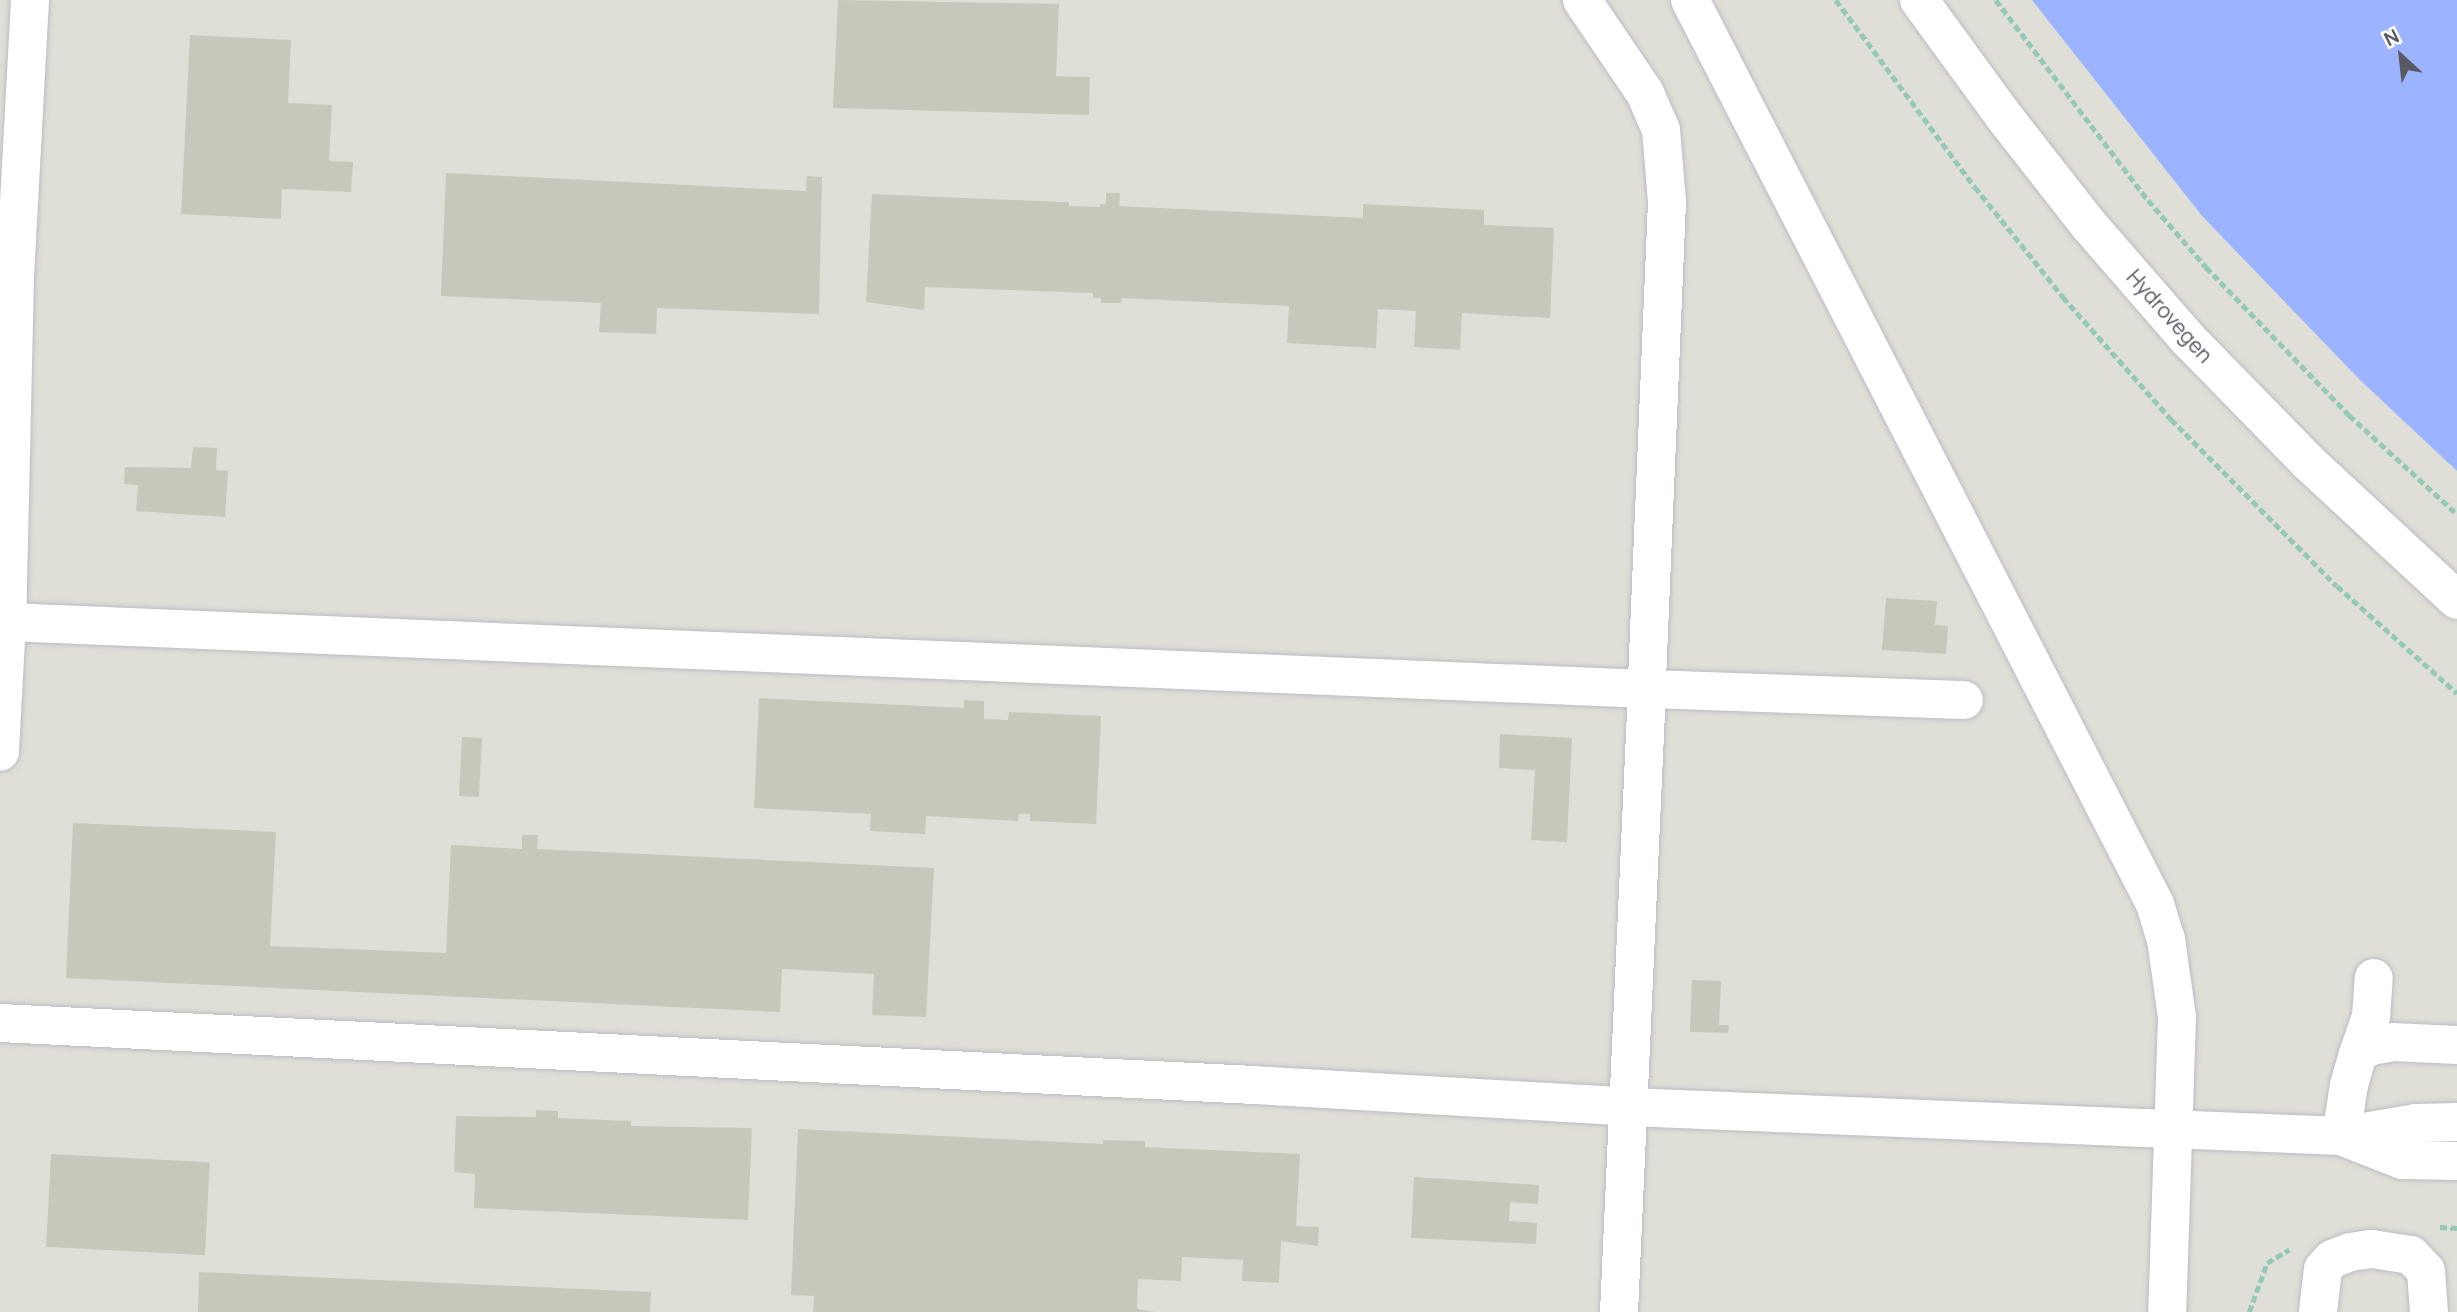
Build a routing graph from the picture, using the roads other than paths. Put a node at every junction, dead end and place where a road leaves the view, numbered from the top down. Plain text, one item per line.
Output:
1 (30, 0) edge
2 (1582, 0) edge
3 (1690, 0) edge
4 (1919, 0) edge
5 (2457, 600) edge
6 (4, 621) edge
7 (1647, 689) junction
8 (1965, 700) dead end
9 (0, 752) edge
10 (2374, 978) dead end
11 (0, 1023) edge
12 (2457, 1045) edge
13 (2358, 1054) junction
14 (1629, 1107) junction
15 (2457, 1122) edge
16 (2174, 1129) junction
17 (2341, 1136) junction
18 (2457, 1161) edge
19 (1619, 1312) edge
20 (2167, 1312) edge
21 (2318, 1312) edge
22 (2429, 1312) edge

1 - 6 street
2 - 7 street
3 - 16 street
4 - 5 street, Hydrovegen
6 - 7 street
6 - 9 street
7 - 8 street
7 - 14 street
10 - 13 street
11 - 14 street
12 - 13 street
13 - 17 street
14 - 16 street
14 - 19 street
15 - 17 street
16 - 17 street
16 - 20 street
17 - 18 street
21 - 22 street

